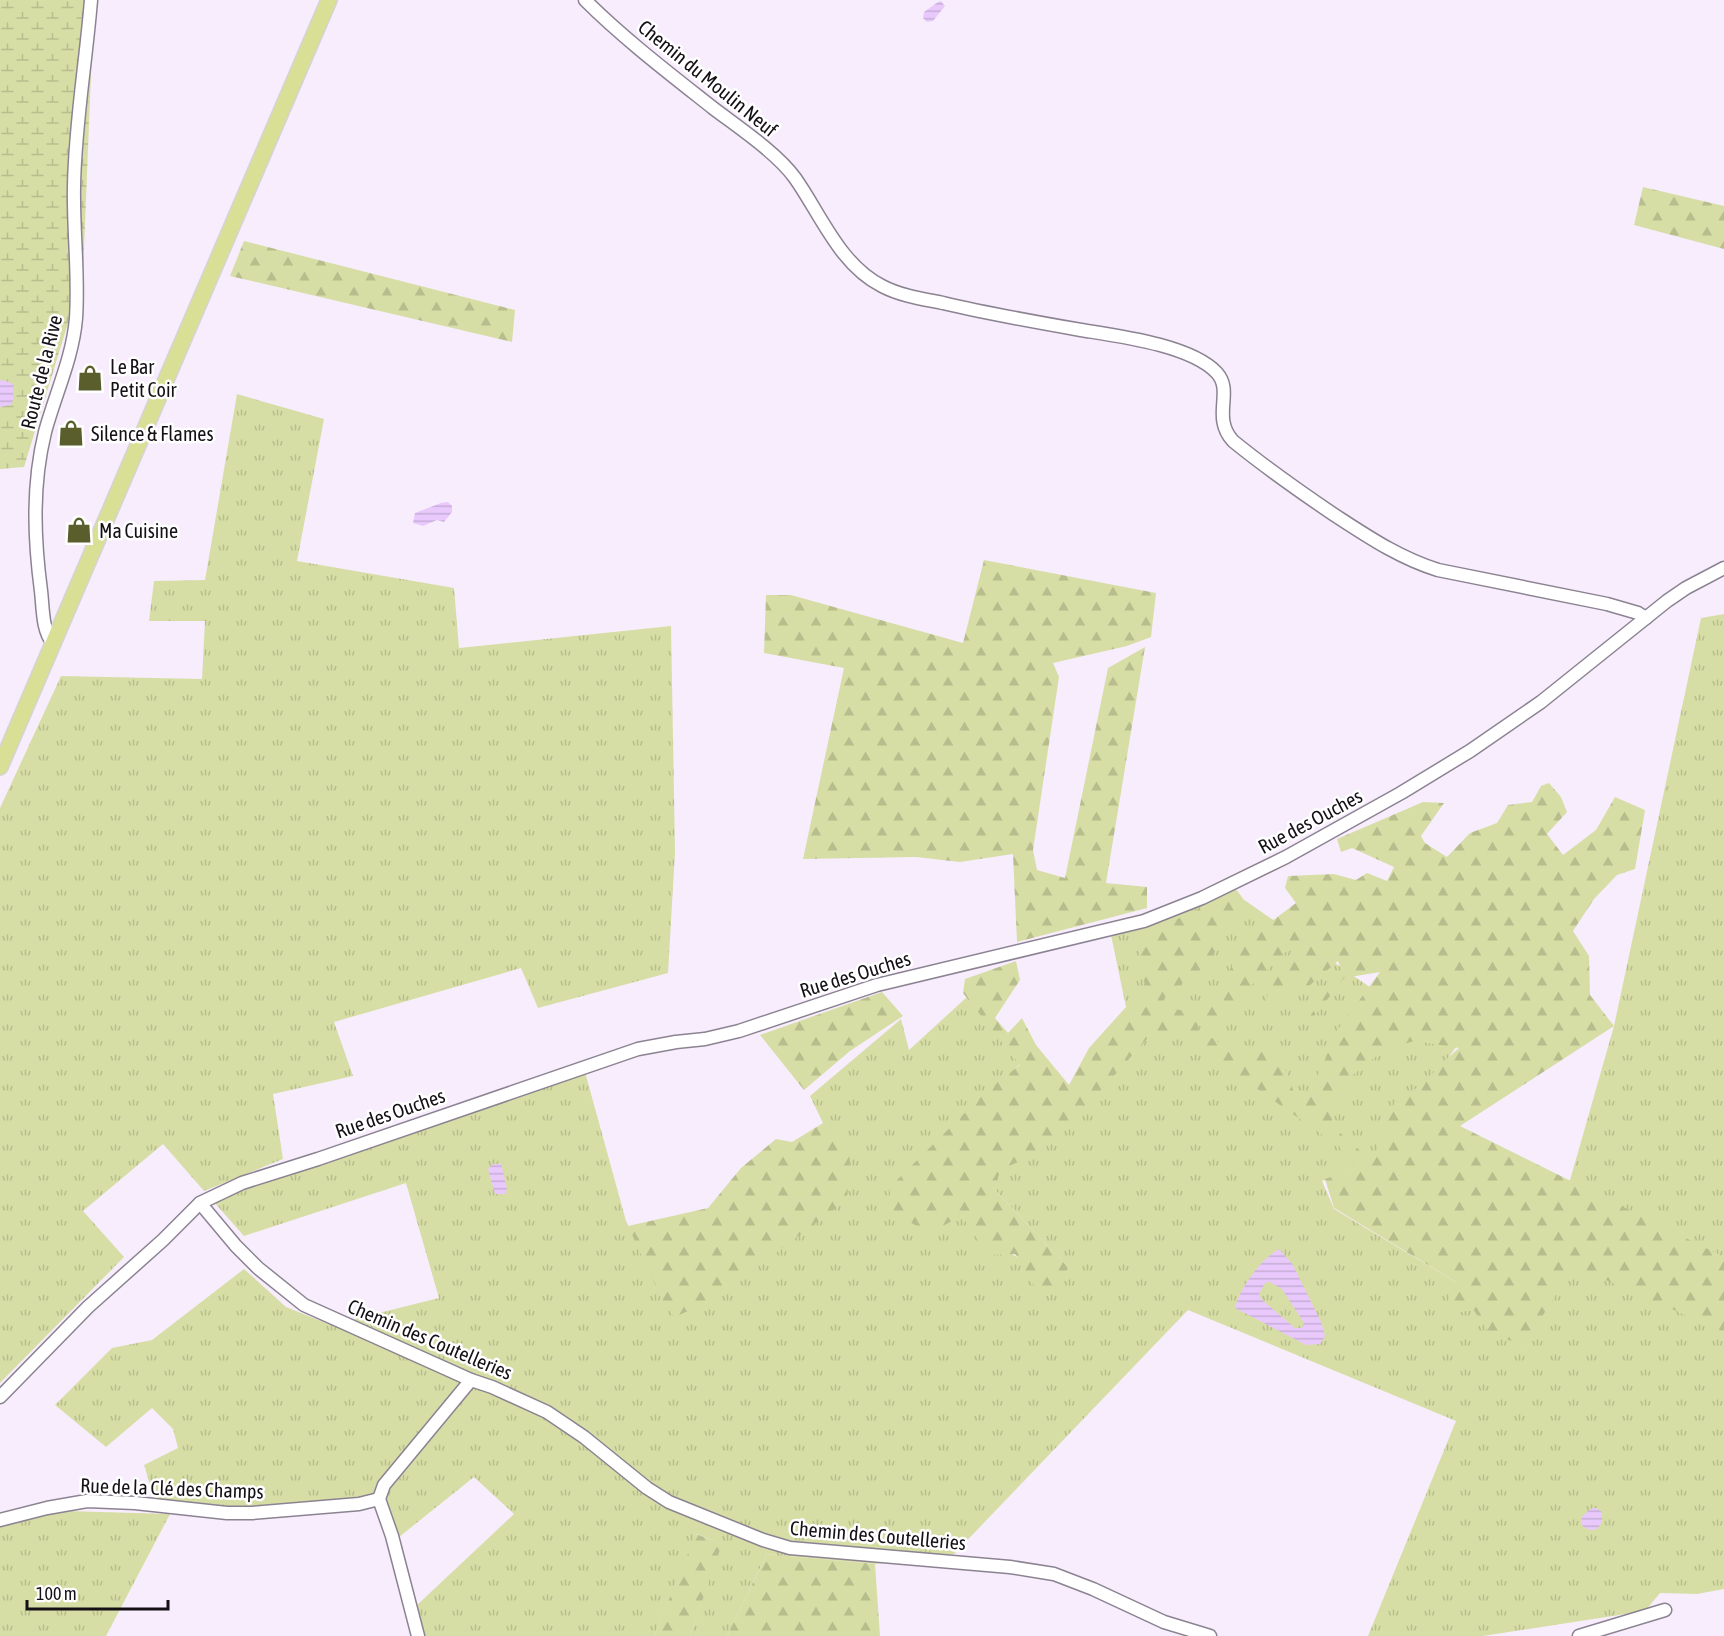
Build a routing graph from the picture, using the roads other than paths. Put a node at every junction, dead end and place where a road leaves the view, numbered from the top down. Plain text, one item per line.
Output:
1 (91, 0) edge
2 (329, 0) edge
3 (585, 0) edge
4 (1724, 568) edge
5 (1646, 618) junction
6 (53, 643) junction
7 (0, 767) edge
8 (200, 1203) junction
9 (471, 1380) junction
10 (0, 1397) edge
11 (379, 1499) junction
12 (0, 1520) edge
13 (1665, 1610) dead end
14 (418, 1636) edge
15 (1210, 1636) edge
16 (1579, 1636) edge

1 - 6 street, Route de la Rive
2 - 6 main road
3 - 5 street, Chemin du Moulin Neuf
4 - 5 street, Rue des Ouches
5 - 8 street, Rue des Ouches
6 - 7 main road
8 - 9 street, Chemin des Coutelleries
8 - 10 street, Rue des Ouches
9 - 11 street
9 - 15 street, Chemin des Coutelleries
11 - 12 street, Rue de la Clé des Champs
11 - 14 street
13 - 16 street

